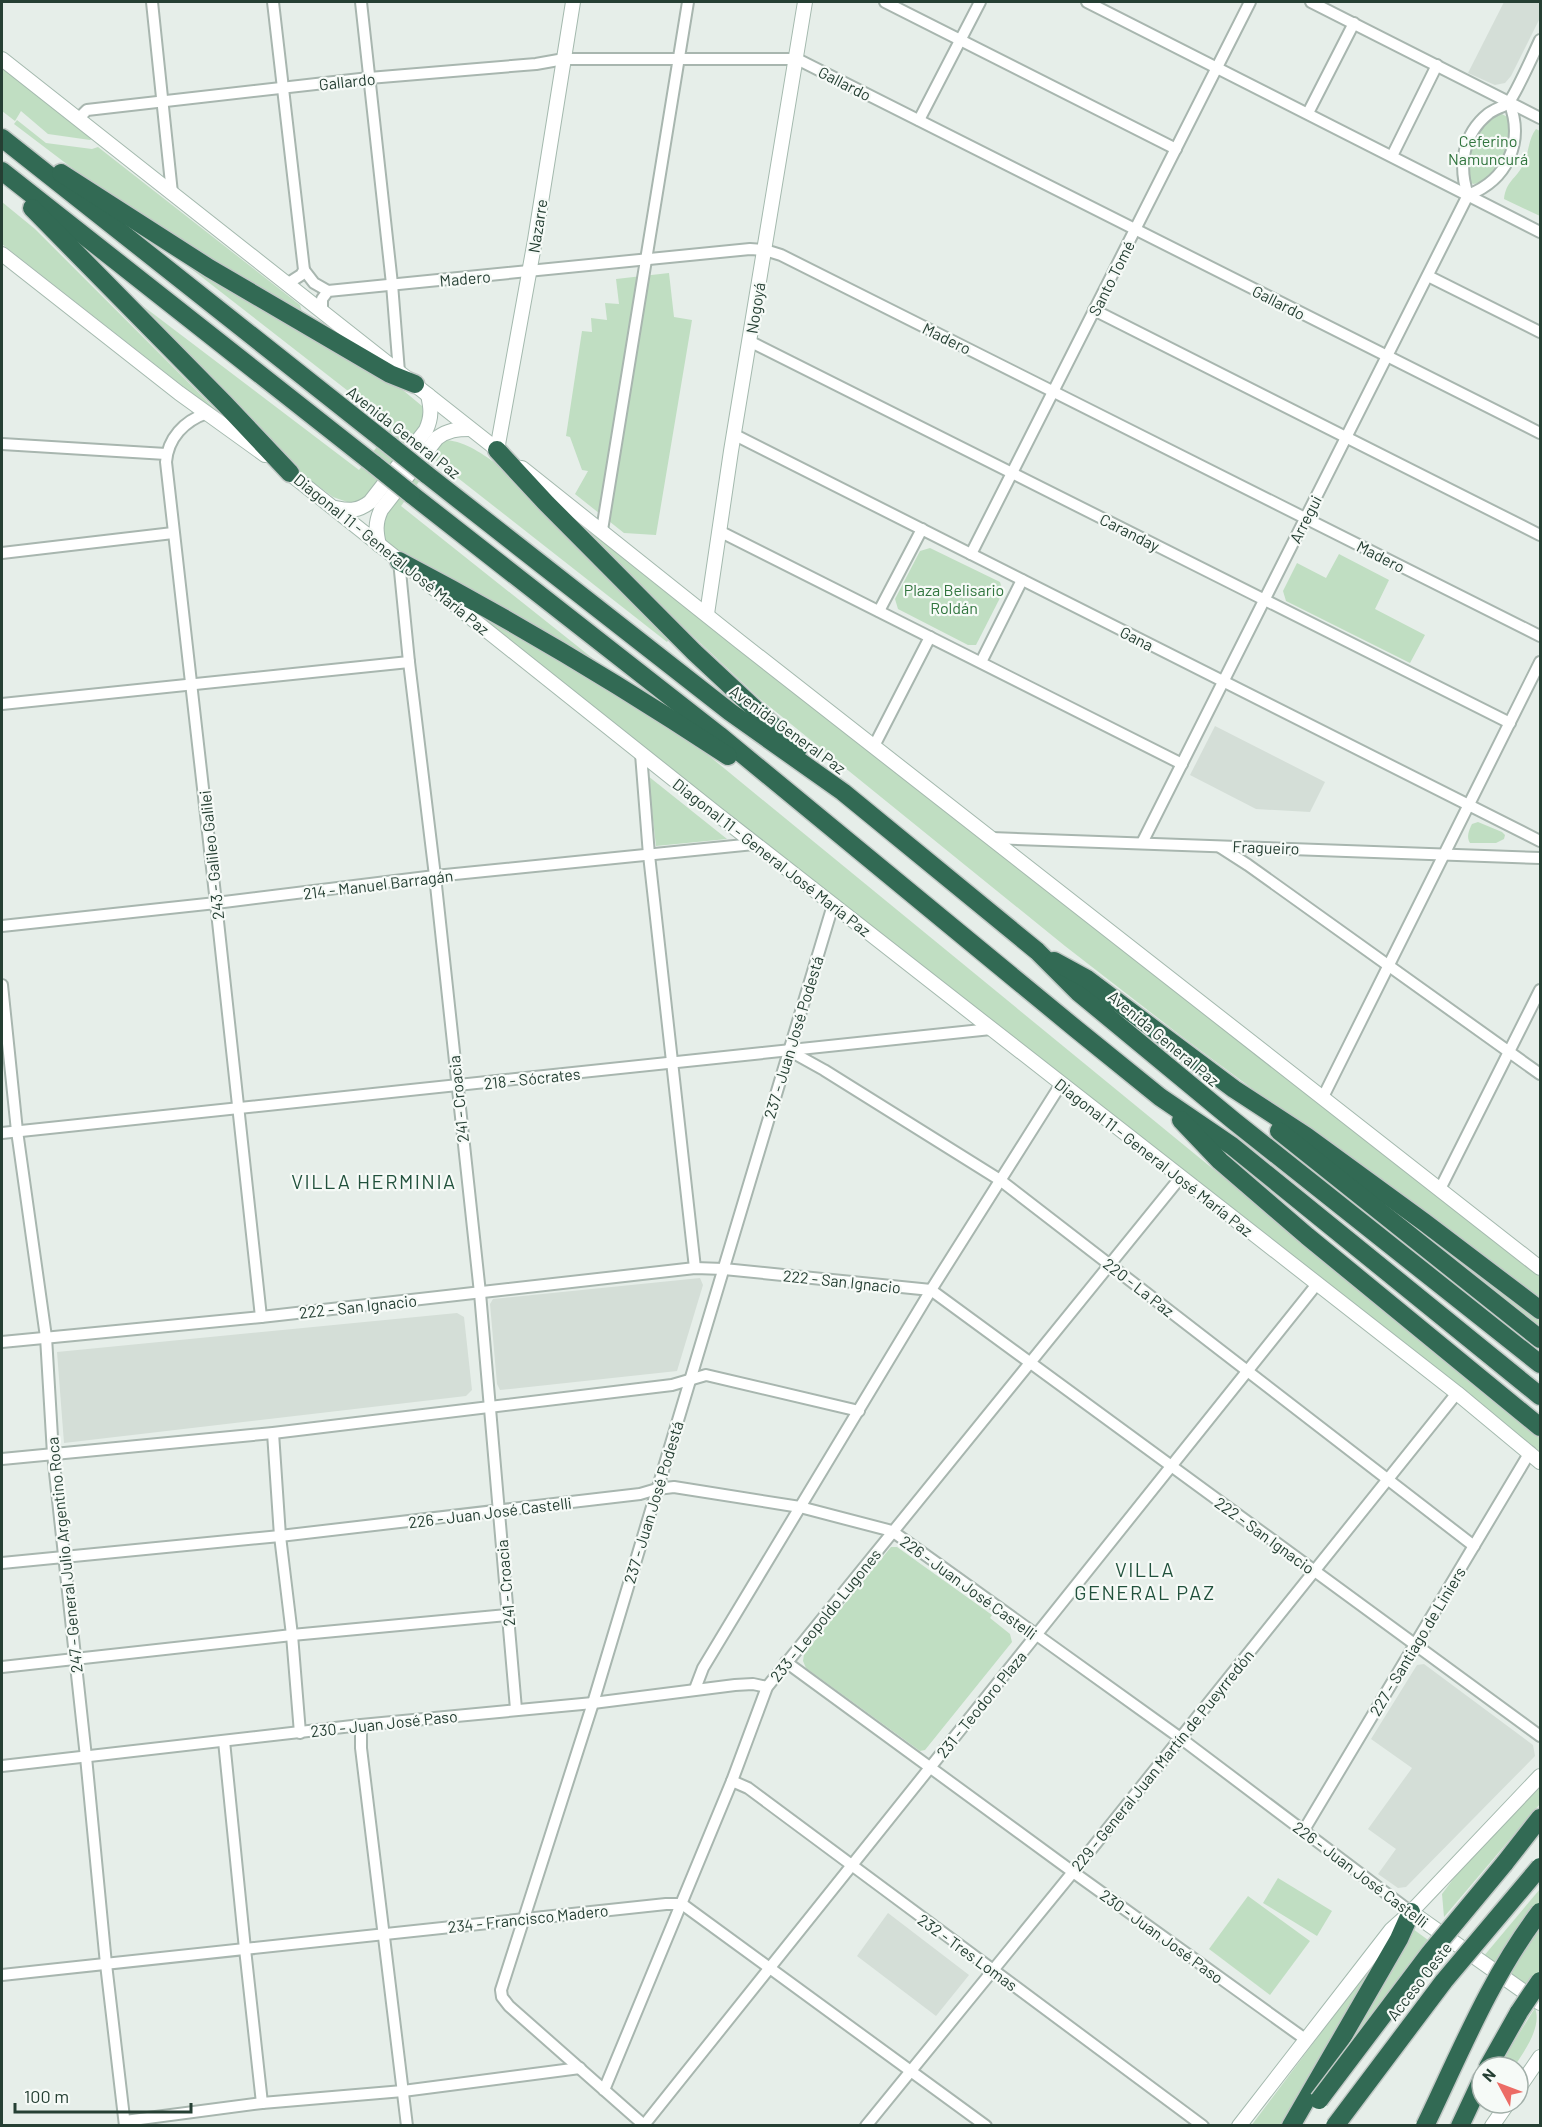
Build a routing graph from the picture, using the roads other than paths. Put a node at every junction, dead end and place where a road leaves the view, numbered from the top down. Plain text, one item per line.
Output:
1 (152, 2) edge
2 (273, 2) edge
3 (361, 2) edge
4 (573, 2) edge
5 (688, 2) edge
6 (805, 2) edge
7 (885, 2) edge
8 (980, 2) edge
9 (1087, 2) edge
10 (1250, 2) edge
11 (1311, 2) edge
12 (1354, 23) junction
13 (961, 40) junction
14 (1540, 40) edge
15 (564, 58) junction
16 (2, 59) edge
17 (678, 59) junction
18 (797, 59) junction
19 (1437, 65) junction
20 (1218, 67) junction
21 (369, 78) junction
22 (282, 88) junction
23 (164, 101) junction
24 (1509, 102) junction
25 (1308, 113) junction
26 (1540, 118) edge
27 (78, 119) junction
28 (919, 120) junction
29 (2, 137) edge
30 (1176, 149) junction
31 (1392, 156) junction
32 (2, 171) edge
33 (2, 178) edge
34 (172, 193) junction
35 (1468, 195) junction
36 (1135, 229) junction
37 (1540, 232) edge
38 (765, 250) junction
39 (2, 254) edge
40 (645, 259) junction
41 (304, 270) junction
42 (530, 272) junction
43 (1428, 276) junction
44 (287, 284) junction
45 (392, 284) junction
46 (328, 291) junction
47 (1094, 310) junction
48 (322, 312) junction
49 (1540, 332) edge
50 (749, 341) junction
51 (1387, 357) junction
52 (399, 372) junction
53 (421, 389) junction
54 (1053, 391) junction
55 (207, 413) junction
56 (470, 429) junction
57 (1540, 432) edge
58 (733, 434) junction
59 (1347, 437) junction
60 (2, 444) edge
61 (497, 450) junction
62 (166, 454) junction
63 (1011, 472) junction
64 (290, 473) junction
65 (334, 508) junction
66 (1306, 518) junction
67 (922, 529) junction
68 (602, 530) junction
69 (719, 531) junction
70 (173, 533) junction
71 (1540, 535) edge
72 (379, 545) junction
73 (2, 553) edge
74 (971, 554) junction
75 (399, 561) junction
76 (1022, 580) junction
77 (1265, 600) junction
78 (879, 610) junction
79 (707, 615) junction
80 (1540, 636) edge
81 (930, 637) junction
82 (409, 662) junction
83 (981, 662) junction
84 (1540, 662) edge
85 (1223, 682) junction
86 (192, 684) junction
87 (2, 704) edge
88 (1510, 723) junction
89 (874, 746) junction
90 (641, 754) junction
91 (1182, 764) junction
92 (843, 792) junction
93 (1469, 806) junction
94 (813, 812) junction
95 (991, 838) junction
96 (1540, 841) edge
97 (1142, 843) junction
98 (754, 844) junction
99 (1217, 846) junction
100 (650, 855) junction
101 (1444, 855) junction
102 (1540, 858) edge
103 (435, 876) junction
104 (216, 903) junction
105 (833, 905) junction
106 (2, 926) edge
107 (1037, 951) junction
108 (1389, 967) junction
109 (2, 985) edge
110 (1540, 990) edge
111 (991, 1029) junction
112 (5, 1039) edge
113 (788, 1050) junction
114 (1509, 1052) junction
115 (673, 1063) junction
116 (1540, 1074) edge
117 (1061, 1084) junction
118 (456, 1086) junction
119 (1234, 1089) junction
120 (1160, 1096) junction
121 (1323, 1097) junction
122 (238, 1108) junction
123 (17, 1131) junction
124 (2, 1133) edge
125 (1179, 1178) junction
126 (1000, 1180) junction
127 (1440, 1189) junction
128 (1109, 1264) junction
129 (695, 1268) junction
130 (1540, 1268) edge
131 (724, 1269) junction
132 (1317, 1284) junction
133 (931, 1290) junction
134 (480, 1293) junction
135 (1540, 1310) edge
136 (261, 1317) junction
137 (46, 1337) junction
138 (1540, 1339) edge
139 (2, 1342) edge
140 (1030, 1363) junction
141 (1540, 1364) edge
142 (1248, 1371) junction
143 (691, 1379) junction
144 (1457, 1393) junction
145 (1540, 1396) edge
146 (490, 1406) junction
147 (859, 1411) junction
148 (1540, 1427) edge
149 (273, 1433) junction
150 (1530, 1452) junction
151 (53, 1454) junction
152 (2, 1459) edge
153 (1540, 1462) edge
154 (1172, 1466) junction
155 (1388, 1479) junction
156 (657, 1489) junction
157 (800, 1507) junction
158 (498, 1512) junction
159 (892, 1531) junction
160 (280, 1536) junction
161 (1474, 1546) junction
162 (63, 1557) junction
163 (2, 1563) edge
164 (1315, 1570) junction
165 (507, 1615) junction
166 (291, 1635) junction
167 (1036, 1635) junction
168 (1415, 1644) junction
169 (74, 1659) junction
170 (786, 1662) junction
171 (2, 1667) edge
172 (767, 1687) junction
173 (695, 1689) junction
174 (593, 1703) junction
175 (516, 1709) junction
176 (361, 1725) junction
177 (300, 1733) junction
178 (1540, 1736) edge
179 (1179, 1737) junction
180 (224, 1741) junction
181 (86, 1757) junction
182 (2, 1766) edge
183 (930, 1767) junction
184 (1540, 1776) edge
185 (732, 1781) junction
186 (1540, 1818) edge
187 (1540, 1828) edge
188 (1304, 1830) junction
189 (1504, 1864) junction
190 (851, 1866) junction
191 (1540, 1867) edge
192 (1073, 1872) junction
193 (682, 1904) junction
194 (1411, 1912) junction
195 (1540, 1912) edge
196 (525, 1918) junction
197 (384, 1935) junction
198 (244, 1949) junction
199 (105, 1964) junction
200 (770, 1967) junction
201 (993, 1970) junction
202 (2, 1975) edge
203 (1540, 1981) edge
204 (1540, 2003) edge
205 (1305, 2039) junction
206 (1495, 2055) edge
207 (1540, 2056) edge
208 (580, 2068) junction
209 (911, 2071) junction
210 (1530, 2071) edge
211 (604, 2090) junction
212 (403, 2091) junction
213 (262, 2103) junction
214 (1470, 2105) edge
215 (125, 2123) edge
216 (644, 2125) edge
217 (406, 2126) edge
218 (866, 2126) edge
219 (986, 2126) edge
220 (1203, 2126) edge
221 (1239, 2126) edge
222 (1291, 2126) edge
223 (1301, 2126) edge
224 (1335, 2126) edge
225 (1425, 2126) edge
226 (1460, 2126) edge

1 - 23 street
2 - 22 street
3 - 21 street
4 - 15 street, Nazarre
5 - 17 street
6 - 18 street, Nogoyá
7 - 13 street
8 - 13 street
9 - 20 street
10 - 20 street, Santo Tomé
11 - 12 street
12 - 19 street
12 - 25 street
13 - 28 street
13 - 30 street
14 - 24 street
15 - 17 street, Gallardo
15 - 21 street, Gallardo
15 - 42 street, Nazarre
16 - 27 street
17 - 18 street, Gallardo
17 - 40 street
18 - 28 street, Gallardo
18 - 38 street, Nogoyá
19 - 24 street
19 - 31 street
20 - 25 street
20 - 30 street, Santo Tomé
21 - 22 street, Gallardo
21 - 45 street
22 - 23 street, Gallardo
22 - 41 street
23 - 27 street, Gallardo
23 - 34 street
24 - 26 street
24 - 35 street
24 - 35 street
25 - 31 street
27 - 34 street
28 - 36 street, Gallardo
29 - 53 highway
29 - 92 highway, Avenida General Paz, bridge
30 - 36 street, Santo Tomé
31 - 35 street
32 - 94 highway, bridge
33 - 64 highway
34 - 44 street
35 - 37 street
35 - 43 street, Arregui
36 - 47 street, Santo Tomé
36 - 51 street, Gallardo
38 - 40 street, Madero
38 - 50 street, Nogoyá
38 - 54 street, Madero
39 - 55 street, Diagonal 11 - General José María Paz
40 - 42 street, Madero
40 - 68 street
41 - 44 street
41 - 46 street
42 - 45 street, Madero
42 - 61 street, Nazarre
43 - 49 street
43 - 51 street, Arregui
44 - 48 street
45 - 46 street, Madero
45 - 52 street
46 - 48 street
47 - 54 street, Santo Tomé
47 - 59 street
48 - 52 street
50 - 58 street, Nogoyá
50 - 63 street, Caranday
51 - 57 street, Gallardo
51 - 59 street, Arregui
52 - 53 street
53 - 56 street
53 - 65 street
54 - 63 street, Santo Tomé
54 - 66 street, Madero
55 - 62 street
55 - 64 street, Diagonal 11 - General José María Paz
56 - 61 street
56 - 72 street
58 - 67 street, Gana
58 - 69 street, Nogoyá
59 - 66 street, Arregui
59 - 71 street
60 - 62 street
61 - 68 street
61 - 92 highway
62 - 70 street, 243 - Galileo Galilei
63 - 74 street, Santo Tomé
63 - 77 street, Caranday
64 - 65 street, Diagonal 11 - General José María Paz
65 - 72 street, Diagonal 11 - General José María Paz
66 - 77 street, Arregui
66 - 80 street, Madero
67 - 74 street, Gana
67 - 78 street
68 - 79 street
69 - 78 street
69 - 79 street, Nogoyá
70 - 73 street
70 - 86 street, 243 - Galileo Galilei
72 - 75 street, Diagonal 11 - General José María Paz
74 - 76 street, Gana
75 - 82 street, 241 - Croacia
75 - 90 street, Diagonal 11 - General José María Paz
75 - 94 highway
76 - 83 street
76 - 85 street, Gana
77 - 85 street, Arregui
77 - 88 street, Caranday
78 - 81 street
79 - 89 street
81 - 83 street
81 - 89 street
82 - 86 street
82 - 103 street, 241 - Croacia
83 - 91 street
84 - 88 street
85 - 91 street, Arregui
85 - 93 street, Gana
86 - 87 street
86 - 104 street, 243 - Galileo Galilei
88 - 93 street
89 - 95 street
90 - 98 street, Diagonal 11 - General José María Paz
90 - 100 street
91 - 97 street, Arregui
92 - 107 highway, Avenida General Paz
93 - 96 street, Gana
93 - 101 street
94 - 120 highway
95 - 97 street, Fragueiro
95 - 121 street
97 - 99 street, Fragueiro
98 - 100 street, 214 - Manuel Barragán
98 - 105 street, Diagonal 11 - General José María Paz
99 - 101 street, Fragueiro
99 - 108 street
100 - 103 street, 214 - Manuel Barragán
100 - 115 street
101 - 102 street, Fragueiro
101 - 108 street
103 - 104 street, 214 - Manuel Barragán
103 - 118 street, 241 - Croacia
104 - 106 street, 214 - Manuel Barragán
104 - 122 street, 243 - Galileo Galilei
105 - 111 street, Diagonal 11 - General José María Paz
105 - 113 street, 237 - Juan José Podestá
107 - 119 highway
107 - 141 highway, Avenida General Paz
108 - 114 street
108 - 121 street
109 - 112 street, 247 - General Julio Argentino Roca
110 - 114 street
111 - 113 street, 218 - Sócrates
111 - 117 street, Diagonal 11 - General José María Paz
112 - 123 street, 247 - General Julio Argentino Roca
113 - 115 street, 218 - Sócrates
113 - 126 street, 220 - La Paz
113 - 131 street, 237 - Juan José Podestá
114 - 116 street
114 - 127 street
115 - 118 street, 218 - Sócrates
115 - 129 street
117 - 125 street, Diagonal 11 - General José María Paz
117 - 126 street
118 - 122 street, 218 - Sócrates
118 - 134 street, 241 - Croacia
119 - 135 highway
119 - 138 highway
120 - 145 highway
120 - 148 highway
121 - 127 street
122 - 123 street, 218 - Sócrates
122 - 136 street, 243 - Galileo Galilei
123 - 124 street, 218 - Sócrates
123 - 137 street, 247 - General Julio Argentino Roca
125 - 128 street, 233 - Leopoldo Lugones
125 - 132 street, Diagonal 11 - General José María Paz
126 - 128 street, 220 - La Paz
126 - 133 street
127 - 130 street
128 - 140 street, 233 - Leopoldo Lugones
128 - 142 street, 220 - La Paz
129 - 131 street, 222 - San Ignacio
129 - 134 street, 222 - San Ignacio
131 - 133 street, 222 - San Ignacio
131 - 143 street, 237 - Juan José Podestá
132 - 142 street, 231 - Teodoro Plaza
132 - 144 street, Diagonal 11 - General José María Paz
133 - 140 street, 222 - San Ignacio
133 - 147 street
134 - 136 street, 222 - San Ignacio
134 - 146 street, 241 - Croacia
136 - 137 street, 222 - San Ignacio
137 - 139 street, 222 - San Ignacio
137 - 151 street, 247 - General Julio Argentino Roca
140 - 154 street, 222 - San Ignacio
140 - 159 street, 233 - Leopoldo Lugones
142 - 154 street, 231 - Teodoro Plaza
142 - 155 street, 220 - La Paz
143 - 146 street
143 - 147 street
143 - 156 street, 237 - Juan José Podestá
144 - 150 street, Diagonal 11 - General José María Paz
144 - 155 street, 229 - General Juan Martín de Pueyrredón
146 - 149 street
146 - 158 street, 241 - Croacia
147 - 157 street
149 - 151 street
149 - 160 street
150 - 153 street, Diagonal 11 - General José María Paz
150 - 161 street, 227 - Santiago de Liniers
151 - 152 street
151 - 162 street, 247 - General Julio Argentino Roca
154 - 164 street, 222 - San Ignacio
154 - 167 street, 231 - Teodoro Plaza
155 - 161 street, 220 - La Paz
155 - 164 street, 229 - General Juan Martín de Pueyrredón
156 - 157 street, 226 - Juan José Castelli
156 - 158 street, 226 - Juan José Castelli
156 - 174 street, 237 - Juan José Podestá
157 - 159 street, 226 - Juan José Castelli
157 - 173 street
158 - 160 street, 226 - Juan José Castelli
158 - 165 street, 241 - Croacia
159 - 167 street, 226 - Juan José Castelli
159 - 170 street, 233 - Leopoldo Lugones
160 - 162 street, 226 - Juan José Castelli
160 - 166 street
161 - 168 street, 227 - Santiago de Liniers
162 - 163 street, 226 - Juan José Castelli
162 - 169 street, 247 - General Julio Argentino Roca
164 - 168 street, 222 - San Ignacio
164 - 179 street, 229 - General Juan Martín de Pueyrredón
165 - 166 street
165 - 175 street, 241 - Croacia
166 - 169 street
166 - 177 street
167 - 179 street, 226 - Juan José Castelli
167 - 183 street, 231 - Teodoro Plaza
168 - 178 street, 222 - San Ignacio
168 - 188 street, 227 - Santiago de Liniers
169 - 171 street
169 - 181 street, 247 - General Julio Argentino Roca
170 - 172 street, 233 - Leopoldo Lugones
170 - 183 street, 230 - Juan José Paso
172 - 173 street, 230 - Juan José Paso
172 - 185 street, 233 - Leopoldo Lugones
173 - 174 street, 230 - Juan José Paso
174 - 175 street, 230 - Juan José Paso
174 - 196 street, 237 - Juan José Podestá
175 - 176 street, 230 - Juan José Paso
176 - 177 street, 230 - Juan José Paso
176 - 197 street
177 - 180 street, 230 - Juan José Paso
179 - 188 street, 226 - Juan José Castelli
179 - 192 street, 229 - General Juan Martín de Pueyrredón
180 - 181 street, 230 - Juan José Paso
180 - 198 street
181 - 182 street, 230 - Juan José Paso
181 - 199 street, 247 - General Julio Argentino Roca
183 - 190 street, 231 - Teodoro Plaza
183 - 192 street, 230 - Juan José Paso
184 - 194 street
185 - 190 street, 232 - Tres Lomas
185 - 193 street, 233 - Leopoldo Lugones
186 - 189 highway
187 - 189 highway
188 - 194 street, 226 - Juan José Castelli
189 - 223 highway, bridge
190 - 200 street, 231 - Teodoro Plaza
190 - 201 street, 232 - Tres Lomas
191 - 224 highway, Acceso Oeste, bridge
192 - 201 street, 229 - General Juan Martín de Pueyrredón
192 - 205 street, 230 - Juan José Paso
193 - 196 street, 234 - Francisco Madero
193 - 200 street
193 - 211 street, 233 - Leopoldo Lugones
194 - 204 street, 226 - Juan José Castelli
194 - 205 street
194 - 222 highway
195 - 225 highway, bridge
196 - 197 street, 234 - Francisco Madero
196 - 208 street, 237 - Juan José Podestá
197 - 198 street, 234 - Francisco Madero
197 - 212 street
198 - 199 street, 234 - Francisco Madero
198 - 213 street
199 - 202 street, 234 - Francisco Madero
199 - 215 street, 247 - General Julio Argentino Roca
200 - 209 street
200 - 216 street, 231 - Teodoro Plaza
201 - 209 street, 229 - General Juan Martín de Pueyrredón
201 - 220 street, 232 - Tres Lomas
203 - 206 highway, bridge
205 - 221 street
207 - 210 street
208 - 211 street
208 - 212 street
209 - 218 street, 229 - General Juan Martín de Pueyrredón
209 - 219 street
211 - 216 street
212 - 213 street
212 - 217 street
213 - 215 street
214 - 226 highway

